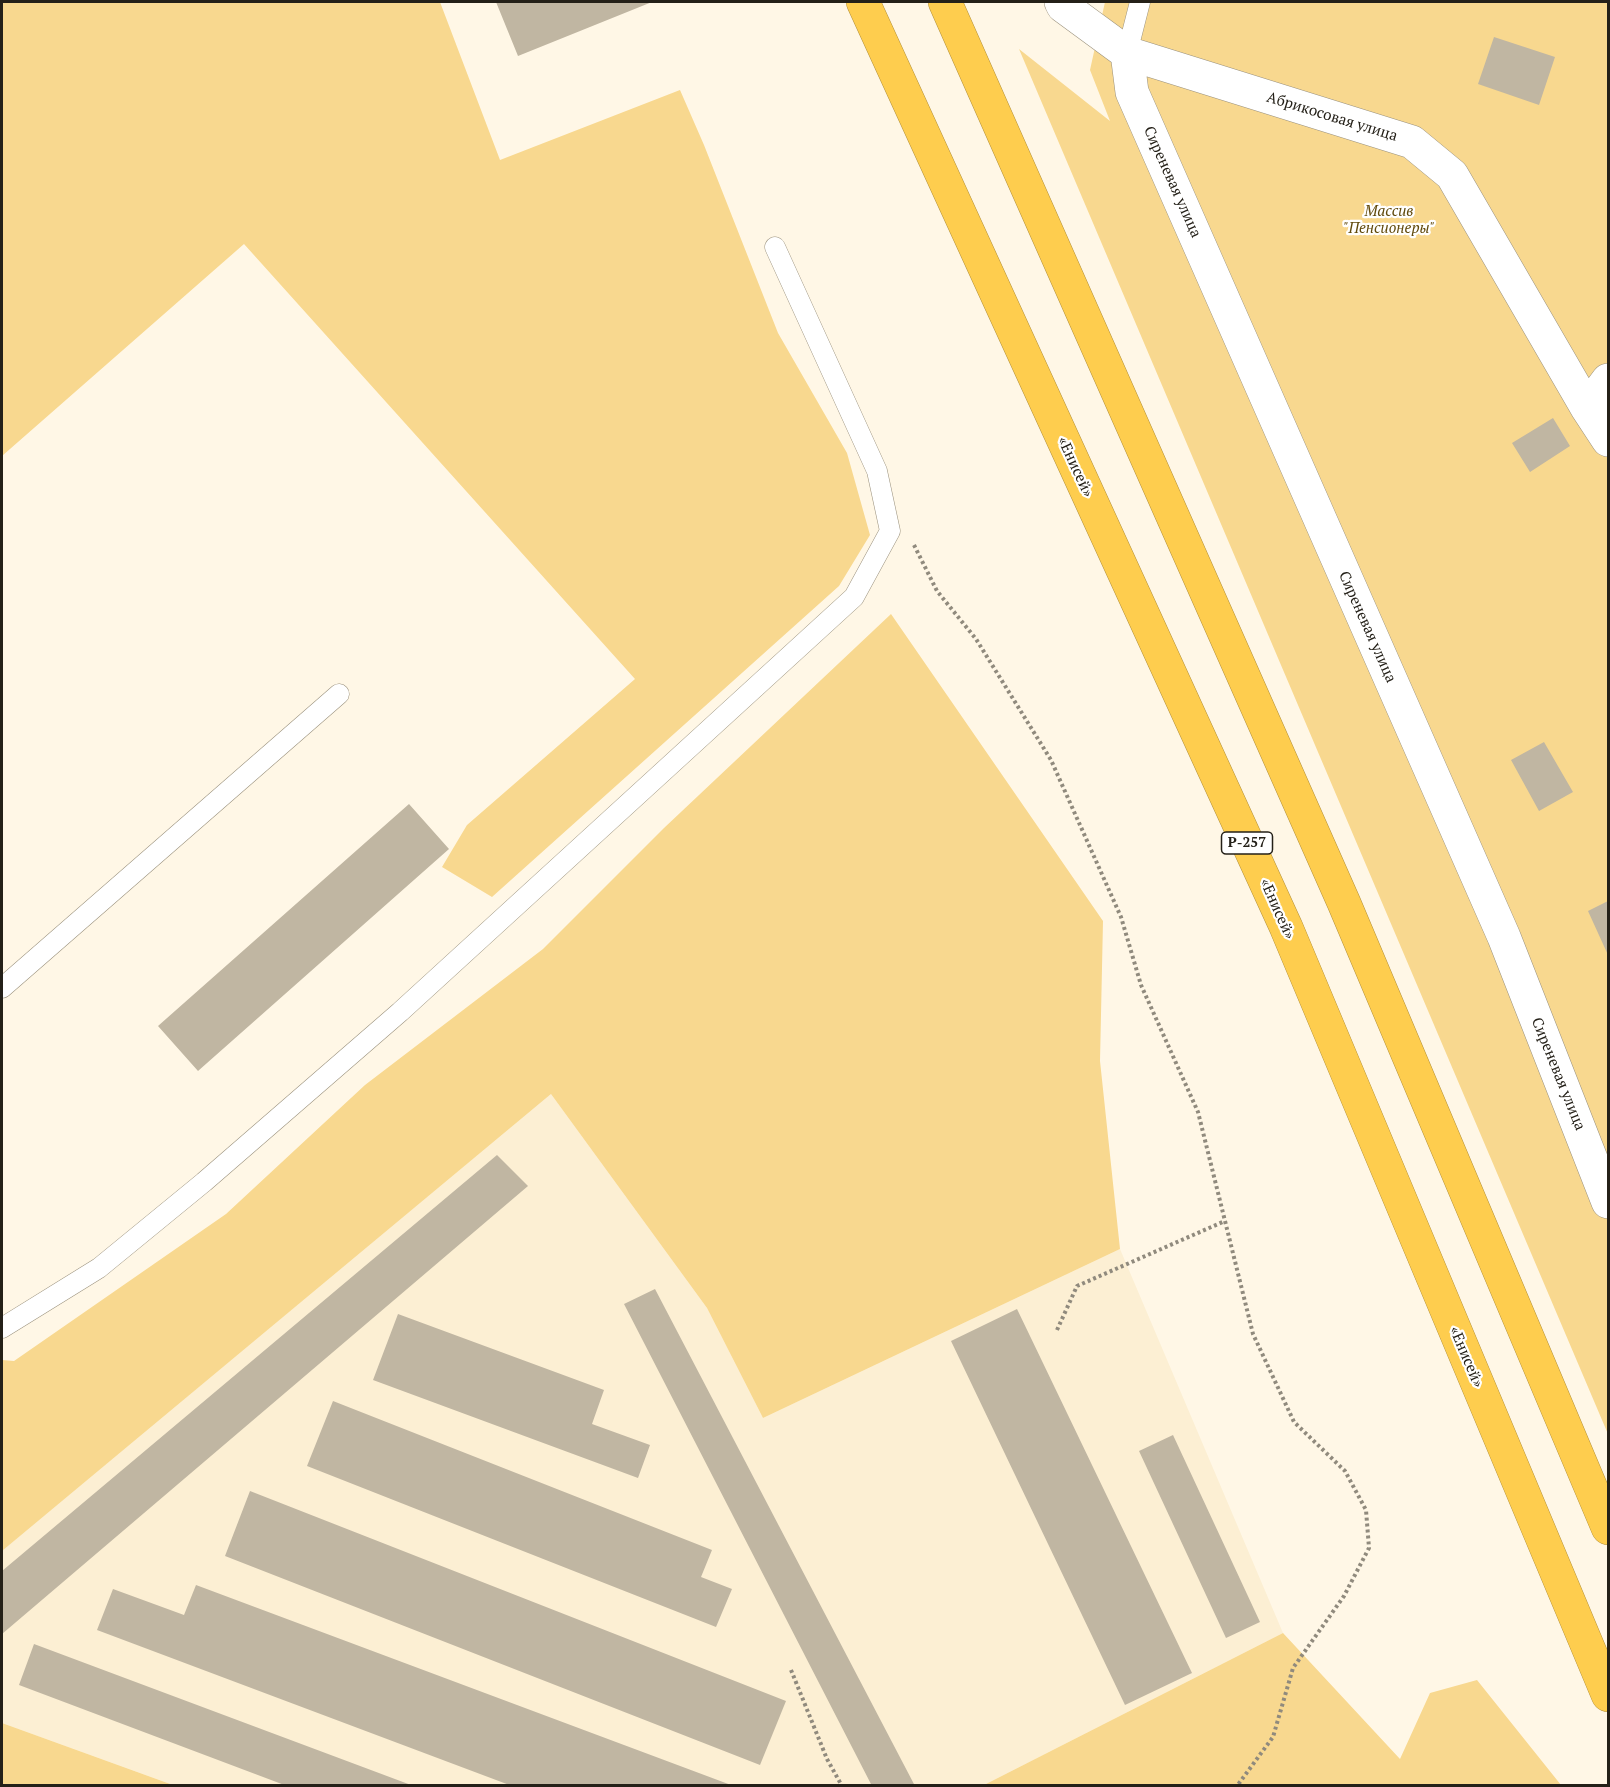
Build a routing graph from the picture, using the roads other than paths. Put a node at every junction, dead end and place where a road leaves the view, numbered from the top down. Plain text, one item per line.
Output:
1 (863, 2) edge
2 (945, 2) edge
3 (1061, 2) edge
4 (1140, 2) edge
5 (1127, 53) junction
6 (776, 248) dead end
7 (1608, 380) edge
8 (1587, 408) junction
9 (1608, 440) edge
10 (339, 694) dead end
11 (2, 988) edge
12 (1608, 1202) edge
13 (2, 1328) edge
14 (1608, 1528) edge
15 (1608, 1695) edge

1 - 15 highway, «Енисей» / Р-257
2 - 14 highway
3 - 5 street, Абрикосовая улица
4 - 5 lane
5 - 8 street, Абрикосовая улица
5 - 12 street, Сиреневая улица
6 - 13 lane
7 - 8 street
8 - 9 street, Абрикосовая улица
10 - 11 lane

